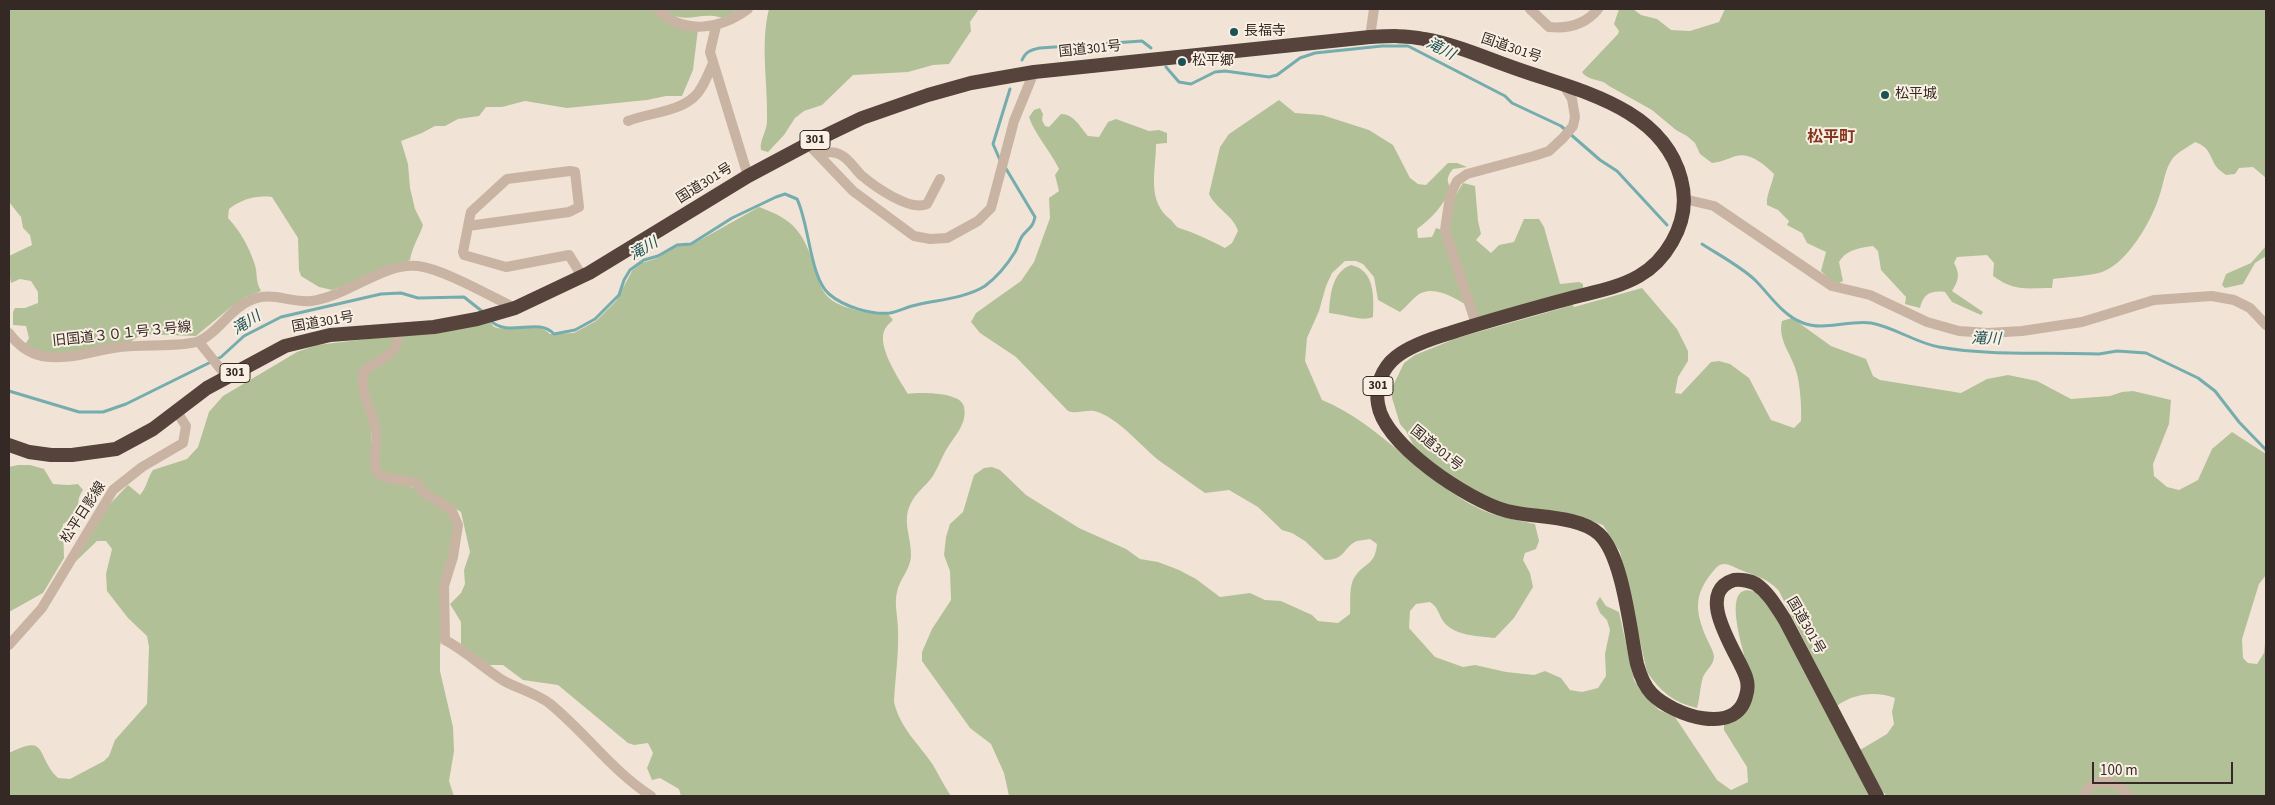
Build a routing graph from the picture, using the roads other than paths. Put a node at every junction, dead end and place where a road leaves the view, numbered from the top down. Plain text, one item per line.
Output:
1 (658, 9) edge
2 (748, 9) edge
3 (1374, 9) edge
4 (1530, 9) edge
5 (1598, 9) edge
6 (716, 26) junction
7 (1370, 36) junction
8 (713, 64) junction
9 (1034, 72) junction
10 (1563, 84) junction
11 (628, 121) dead end
12 (808, 144) junction
13 (819, 156) junction
14 (748, 176) junction
15 (940, 179) dead end
16 (1684, 199) junction
17 (468, 226) junction
18 (582, 276) junction
19 (515, 308) junction
20 (1476, 324) junction
21 (2266, 325) edge
22 (398, 330) junction
23 (9, 333) edge
24 (202, 346) junction
25 (227, 377) junction
26 (177, 412) junction
27 (9, 446) edge
28 (9, 645) edge
29 (651, 796) edge
30 (1877, 796) edge
31 (2083, 796) edge
32 (2128, 796) edge

1 - 6 street
2 - 6 street
3 - 7 street
4 - 5 street
6 - 8 street
7 - 9 highway, 国道301号 / 301
7 - 10 highway, 国道301号 / 301
8 - 11 street
8 - 14 street
9 - 12 highway, 国道301号 / 301
9 - 13 street
10 - 16 highway, 国道301号 / 301
10 - 20 street
12 - 13 street
12 - 14 highway, 国道301号 / 301
13 - 15 street
14 - 18 highway, 国道301号 / 301
16 - 20 highway, 国道301号 / 301
16 - 21 street
17 - 17 street
17 - 18 street
18 - 19 highway, 国道301号 / 301
19 - 22 highway, 国道301号 / 301
19 - 24 street, 旧国道３０１号３号線
20 - 30 highway, 国道301号 / 301
22 - 25 highway, 国道301号 / 301
22 - 29 street
23 - 24 street, 旧国道３０１号３号線
24 - 25 street
25 - 26 highway, 国道301号 / 301
26 - 27 highway, 国道301号 / 301
26 - 28 street, 松平日影線
31 - 32 street

